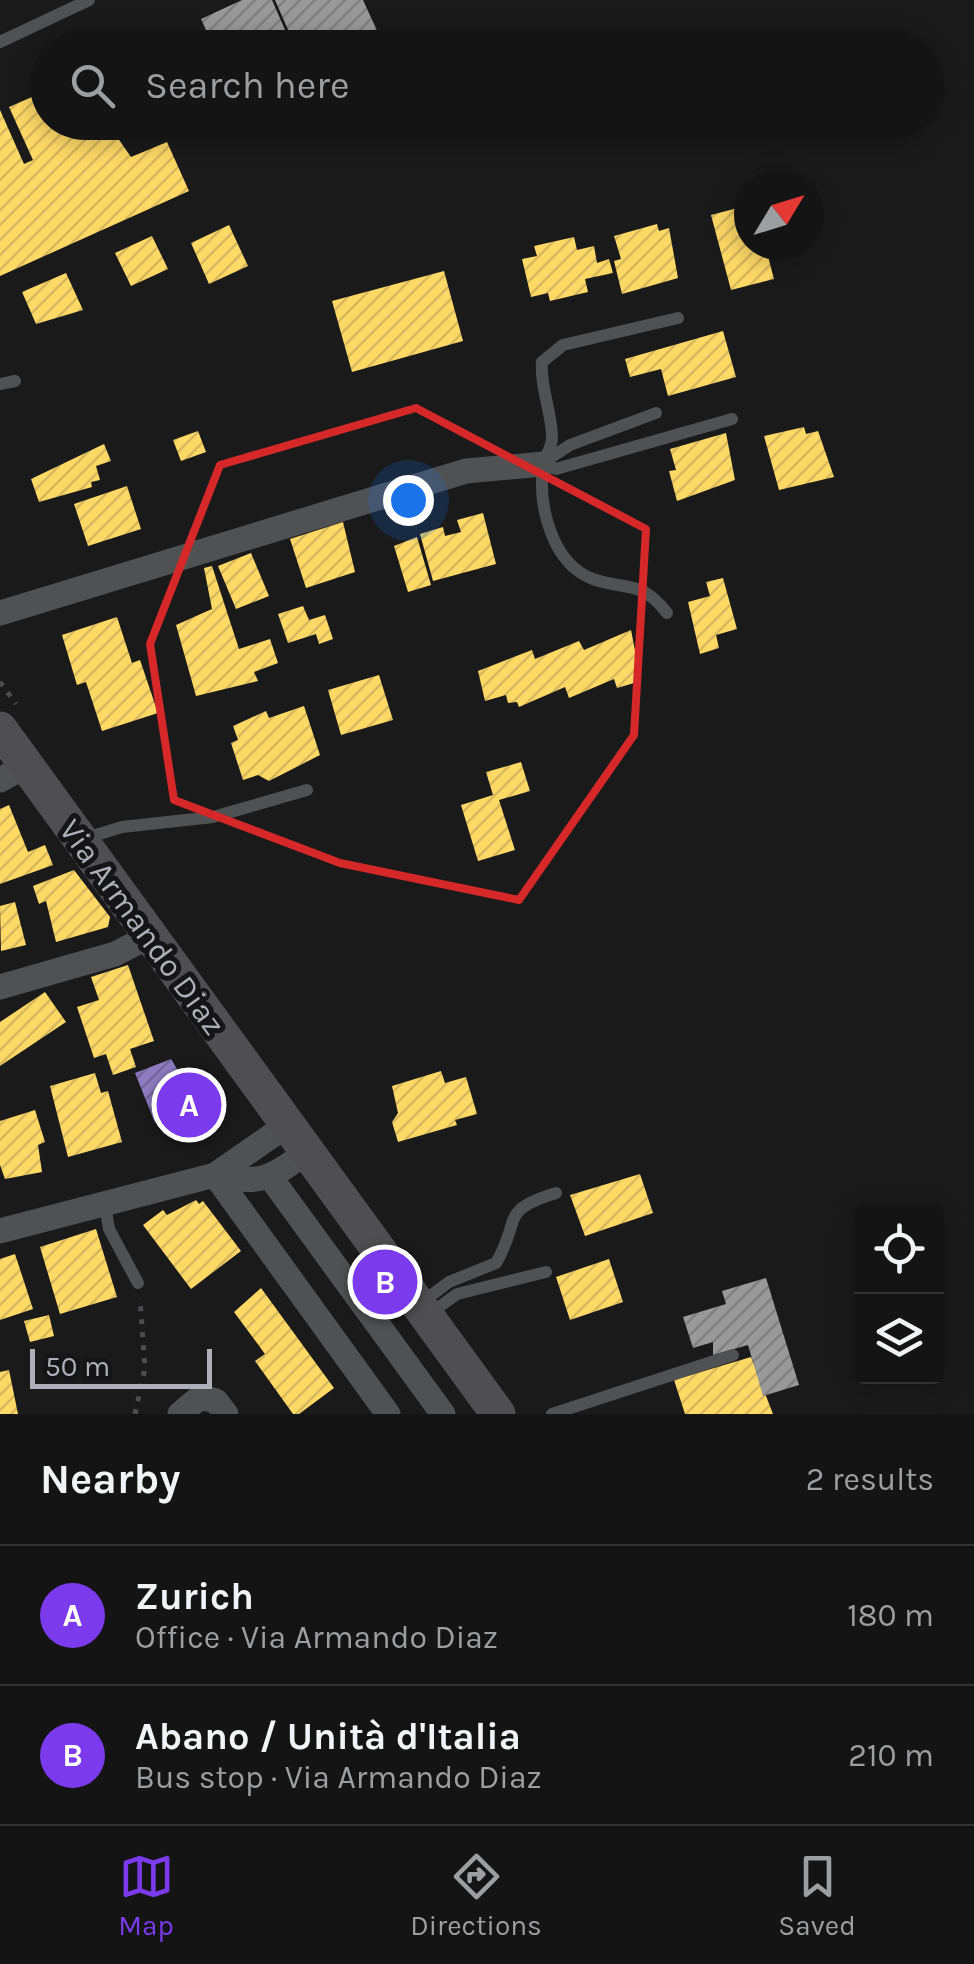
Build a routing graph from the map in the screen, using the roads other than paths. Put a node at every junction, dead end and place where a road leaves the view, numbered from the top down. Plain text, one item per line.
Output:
1 (89, 0) edge
2 (0, 42) edge
3 (678, 318) dead end
4 (15, 381) dead end
5 (0, 384) edge
6 (656, 413) dead end
7 (732, 419) dead end
8 (542, 464) junction
9 (0, 613) edge
10 (667, 613) dead end
11 (0, 729) edge
12 (13, 773) edge
13 (308, 790) dead end
14 (78, 840) junction
15 (148, 937) junction
16 (0, 987) edge
17 (286, 1128) junction
18 (215, 1175) junction
19 (270, 1178) junction
20 (556, 1193) dead end
21 (105, 1204) junction
22 (0, 1232) edge
23 (546, 1272) dead end
24 (138, 1283) road end
25 (422, 1310) junction
26 (733, 1354) dead end
27 (180, 1414) edge
28 (226, 1414) edge
29 (388, 1414) edge
30 (443, 1414) edge
31 (498, 1414) edge
32 (552, 1414) edge

1 - 2 lane
3 - 8 lane
4 - 5 lane
6 - 8 lane
7 - 8 lane
8 - 9 street
8 - 10 lane
11 - 12 street, Via Armando Diaz
12 - 14 street, Via Armando Diaz
13 - 14 lane
14 - 15 street, Via Armando Diaz
15 - 16 street
15 - 17 street, Via Armando Diaz
17 - 18 street
17 - 19 street
17 - 25 street, Via Armando Diaz
18 - 19 street
18 - 21 street
18 - 29 street
19 - 30 street
20 - 25 lane
21 - 22 street
21 - 24 lane
23 - 25 lane
25 - 31 street, Via Armando Diaz
26 - 32 lane
27 - 28 street

